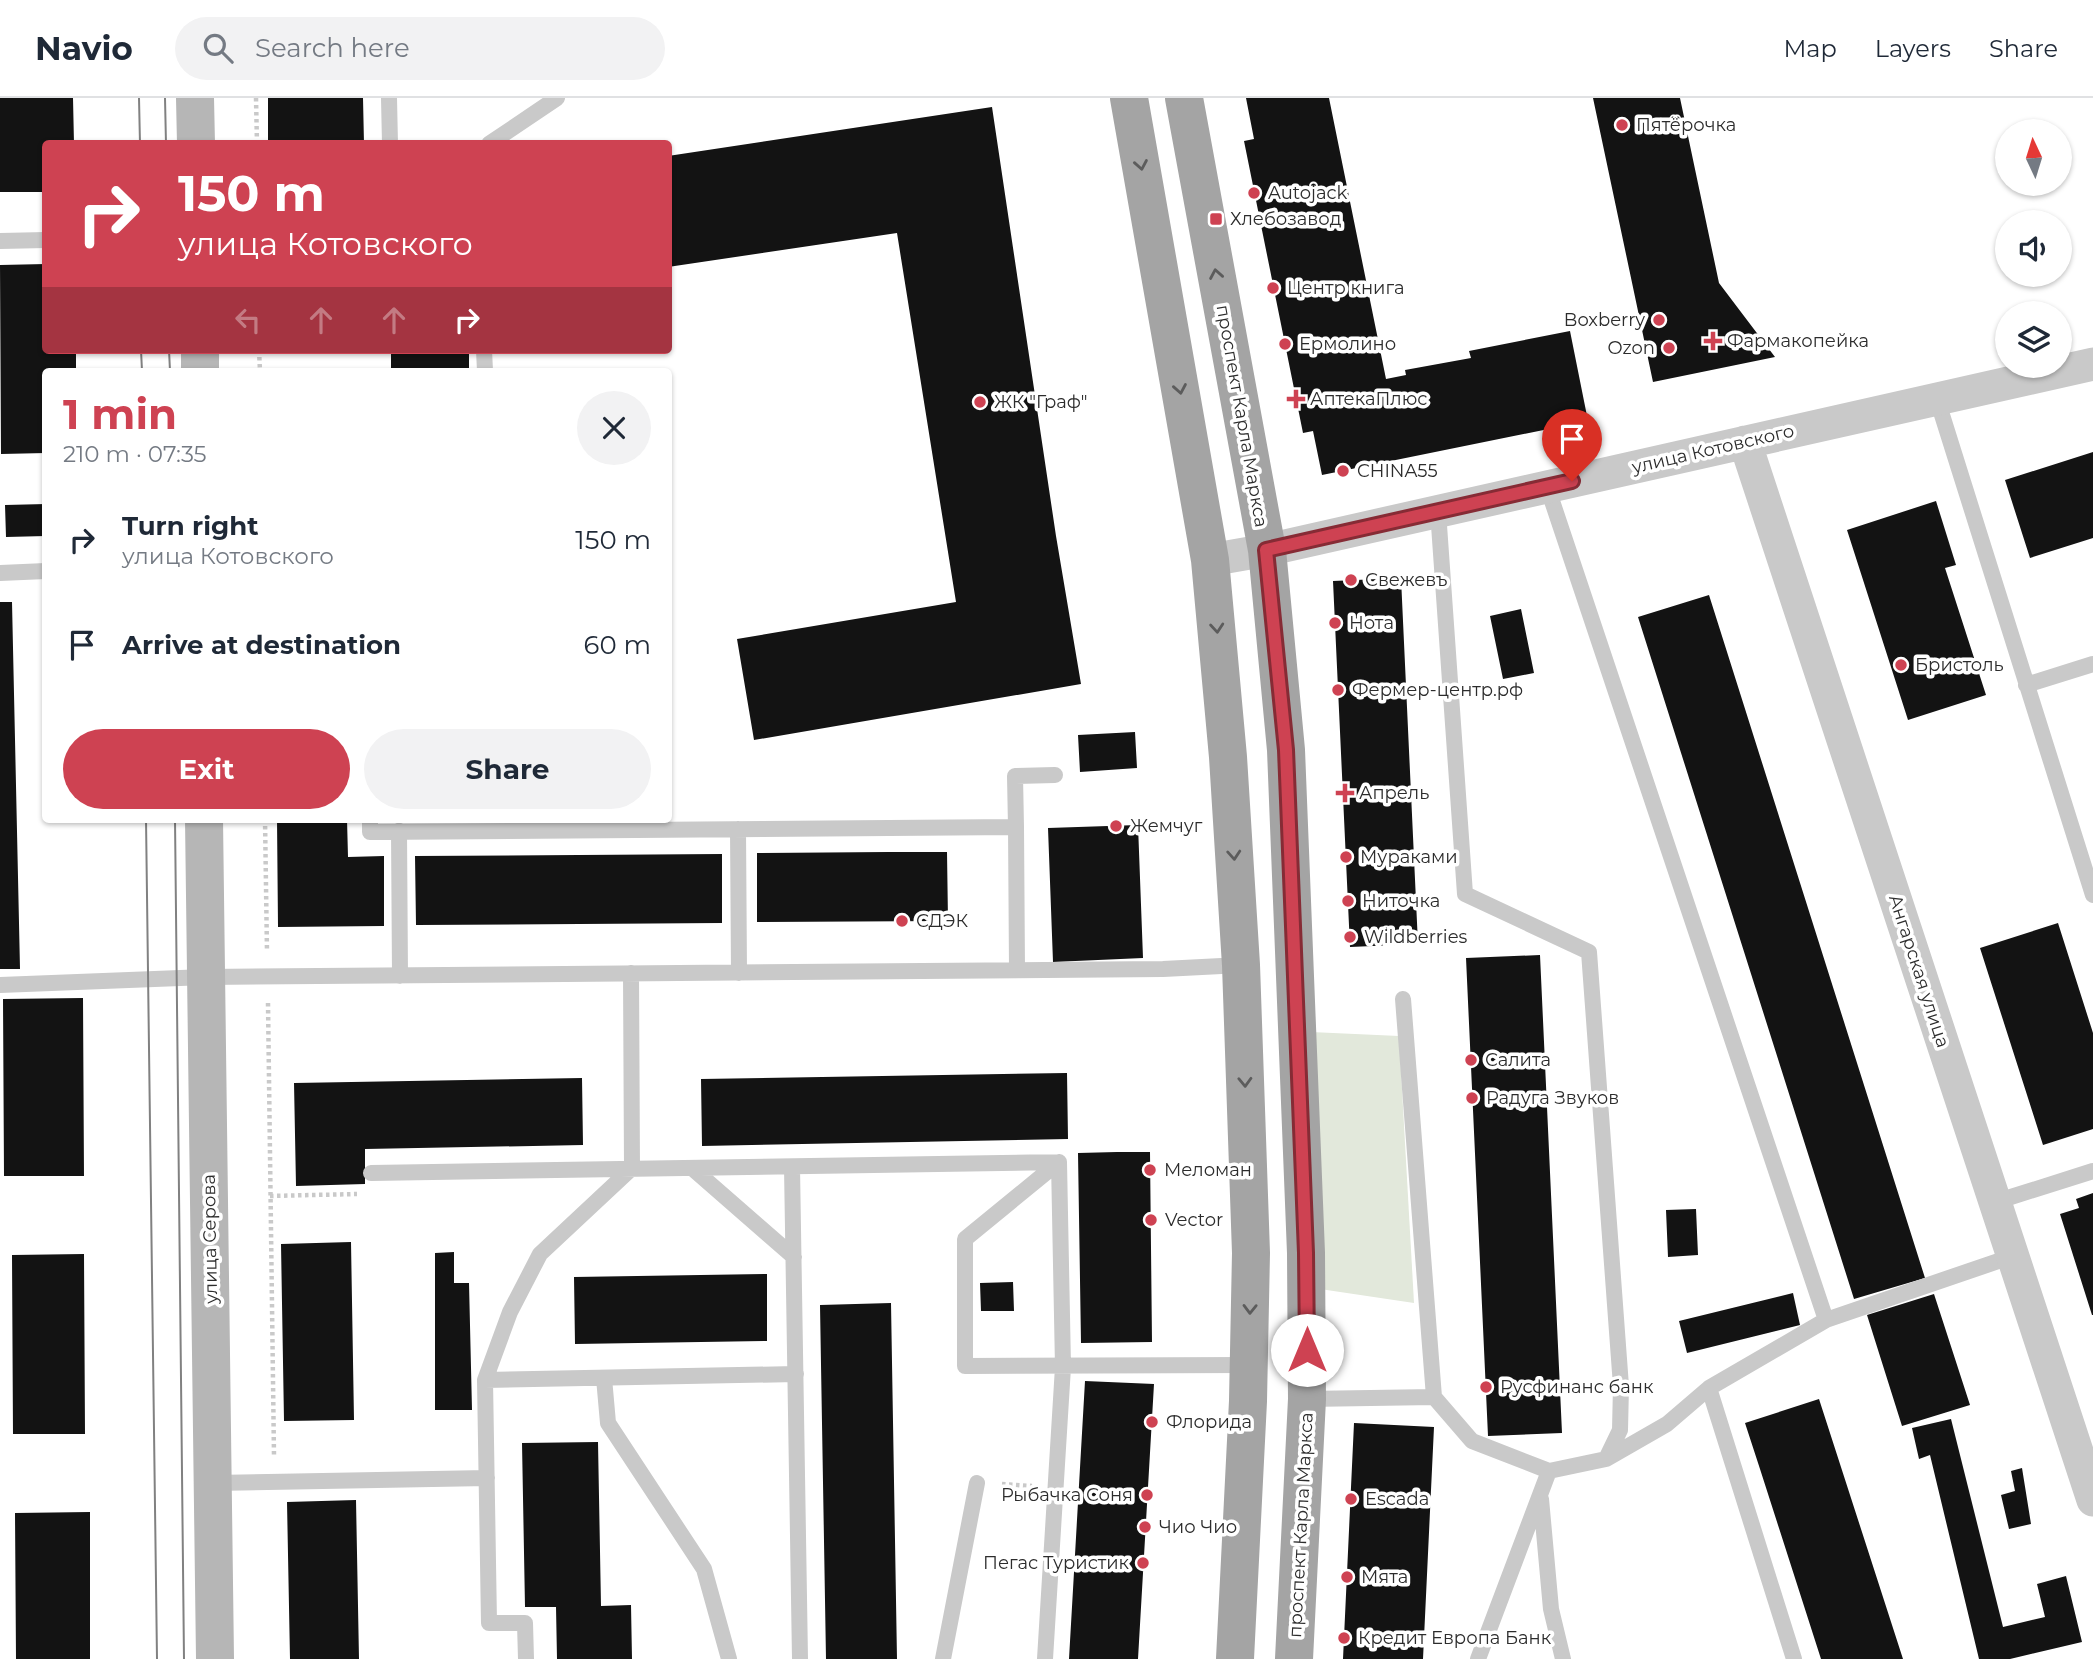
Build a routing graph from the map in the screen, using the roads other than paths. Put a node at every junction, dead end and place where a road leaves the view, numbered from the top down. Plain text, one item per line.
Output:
1 (195, 98) edge
2 (389, 98) edge
3 (557, 98) edge
4 (1129, 98) edge
5 (1184, 98) edge
6 (196, 140) edge
7 (390, 140) edge
8 (495, 140) edge
9 (42, 240) edge
10 (0, 241) edge
11 (2093, 364) edge
12 (1937, 399) junction
13 (1745, 442) junction
14 (1547, 486) junction
15 (1438, 511) junction
16 (1266, 550) junction
17 (1210, 560) junction
18 (42, 571) edge
19 (0, 573) edge
20 (2093, 664) edge
21 (2026, 685) junction
22 (1055, 775) dead end
23 (204, 823) edge
24 (370, 823) edge
25 (1016, 827) junction
26 (738, 829) junction
27 (399, 831) junction
28 (2093, 894) edge
29 (1241, 965) junction
30 (1017, 970) junction
31 (631, 973) junction
32 (739, 973) junction
33 (400, 976) junction
34 (206, 977) junction
35 (0, 985) edge
36 (1403, 999) dead end
37 (1059, 1162) junction
38 (792, 1167) junction
39 (632, 1168) junction
40 (692, 1168) junction
41 (2093, 1171) edge
42 (371, 1173) road end
43 (1995, 1202) junction
44 (2013, 1256) junction
45 (794, 1257) junction
46 (1826, 1320) junction
47 (1250, 1365) junction
48 (1063, 1367) junction
49 (796, 1374) junction
50 (604, 1378) junction
51 (485, 1380) junction
52 (1709, 1388) junction
53 (1434, 1397) junction
54 (1307, 1399) junction
55 (1606, 1459) junction
56 (1549, 1471) junction
57 (487, 1478) junction
58 (2090, 1478) edge
59 (213, 1483) junction
60 (977, 1483) road end
61 (1540, 1493) junction
62 (215, 1659) edge
63 (526, 1659) edge
64 (729, 1659) edge
65 (800, 1659) edge
66 (943, 1659) edge
67 (1045, 1659) edge
68 (1235, 1659) edge
69 (1294, 1659) edge
70 (1478, 1659) edge
71 (1563, 1659) edge
72 (1794, 1659) edge

1 - 6 street
2 - 7 lane
3 - 8 lane
4 -> 17 main road
16 -> 5 main road, проспект Карла Маркса
9 - 10 lane
11 - 12 street, улица Котовского
12 - 13 street, улица Котовского
12 - 21 lane
13 - 14 street, улица Котовского
13 - 43 street, Ангарская улица
14 - 15 street, улица Котовского
14 - 46 lane
15 - 16 street, улица Котовского
15 - 55 lane
16 - 17 street, улица Котовского
16 - 54 main road, проспект Карла Маркса
17 -> 29 main road
18 - 19 lane
20 - 21 lane
21 - 28 lane
22 - 25 lane
23 - 34 street, улица Серова
24 - 27 lane
25 - 26 lane
25 - 30 lane
26 - 27 lane
26 - 32 lane
27 - 33 lane
29 - 30 lane
29 -> 47 main road
30 - 32 lane
31 - 32 lane
31 - 33 lane
31 - 39 lane
33 - 34 lane
34 - 35 lane
34 - 59 street, улица Серова
36 - 53 lane
37 - 38 lane
37 - 48 lane
37 - 48 lane
38 - 40 lane
38 - 45 lane
39 - 40 lane
39 - 42 lane
39 - 51 lane
40 - 45 lane
41 - 43 lane
43 - 44 street, Ангарская улица
44 - 46 lane
44 - 58 street, Ангарская улица
45 - 49 lane
46 - 52 lane
47 - 48 lane
47 - 68 main road
48 - 67 lane
49 - 50 lane
49 - 65 lane
50 - 51 lane
50 - 64 lane
51 - 57 lane
52 - 55 lane
52 - 72 lane
53 - 54 lane
53 - 56 lane
54 - 69 main road, проспект Карла Маркса
55 - 56 lane
56 - 61 lane
57 - 59 lane
57 - 63 lane
59 - 62 street, улица Серова
60 - 66 lane
61 - 70 lane
61 - 71 lane

